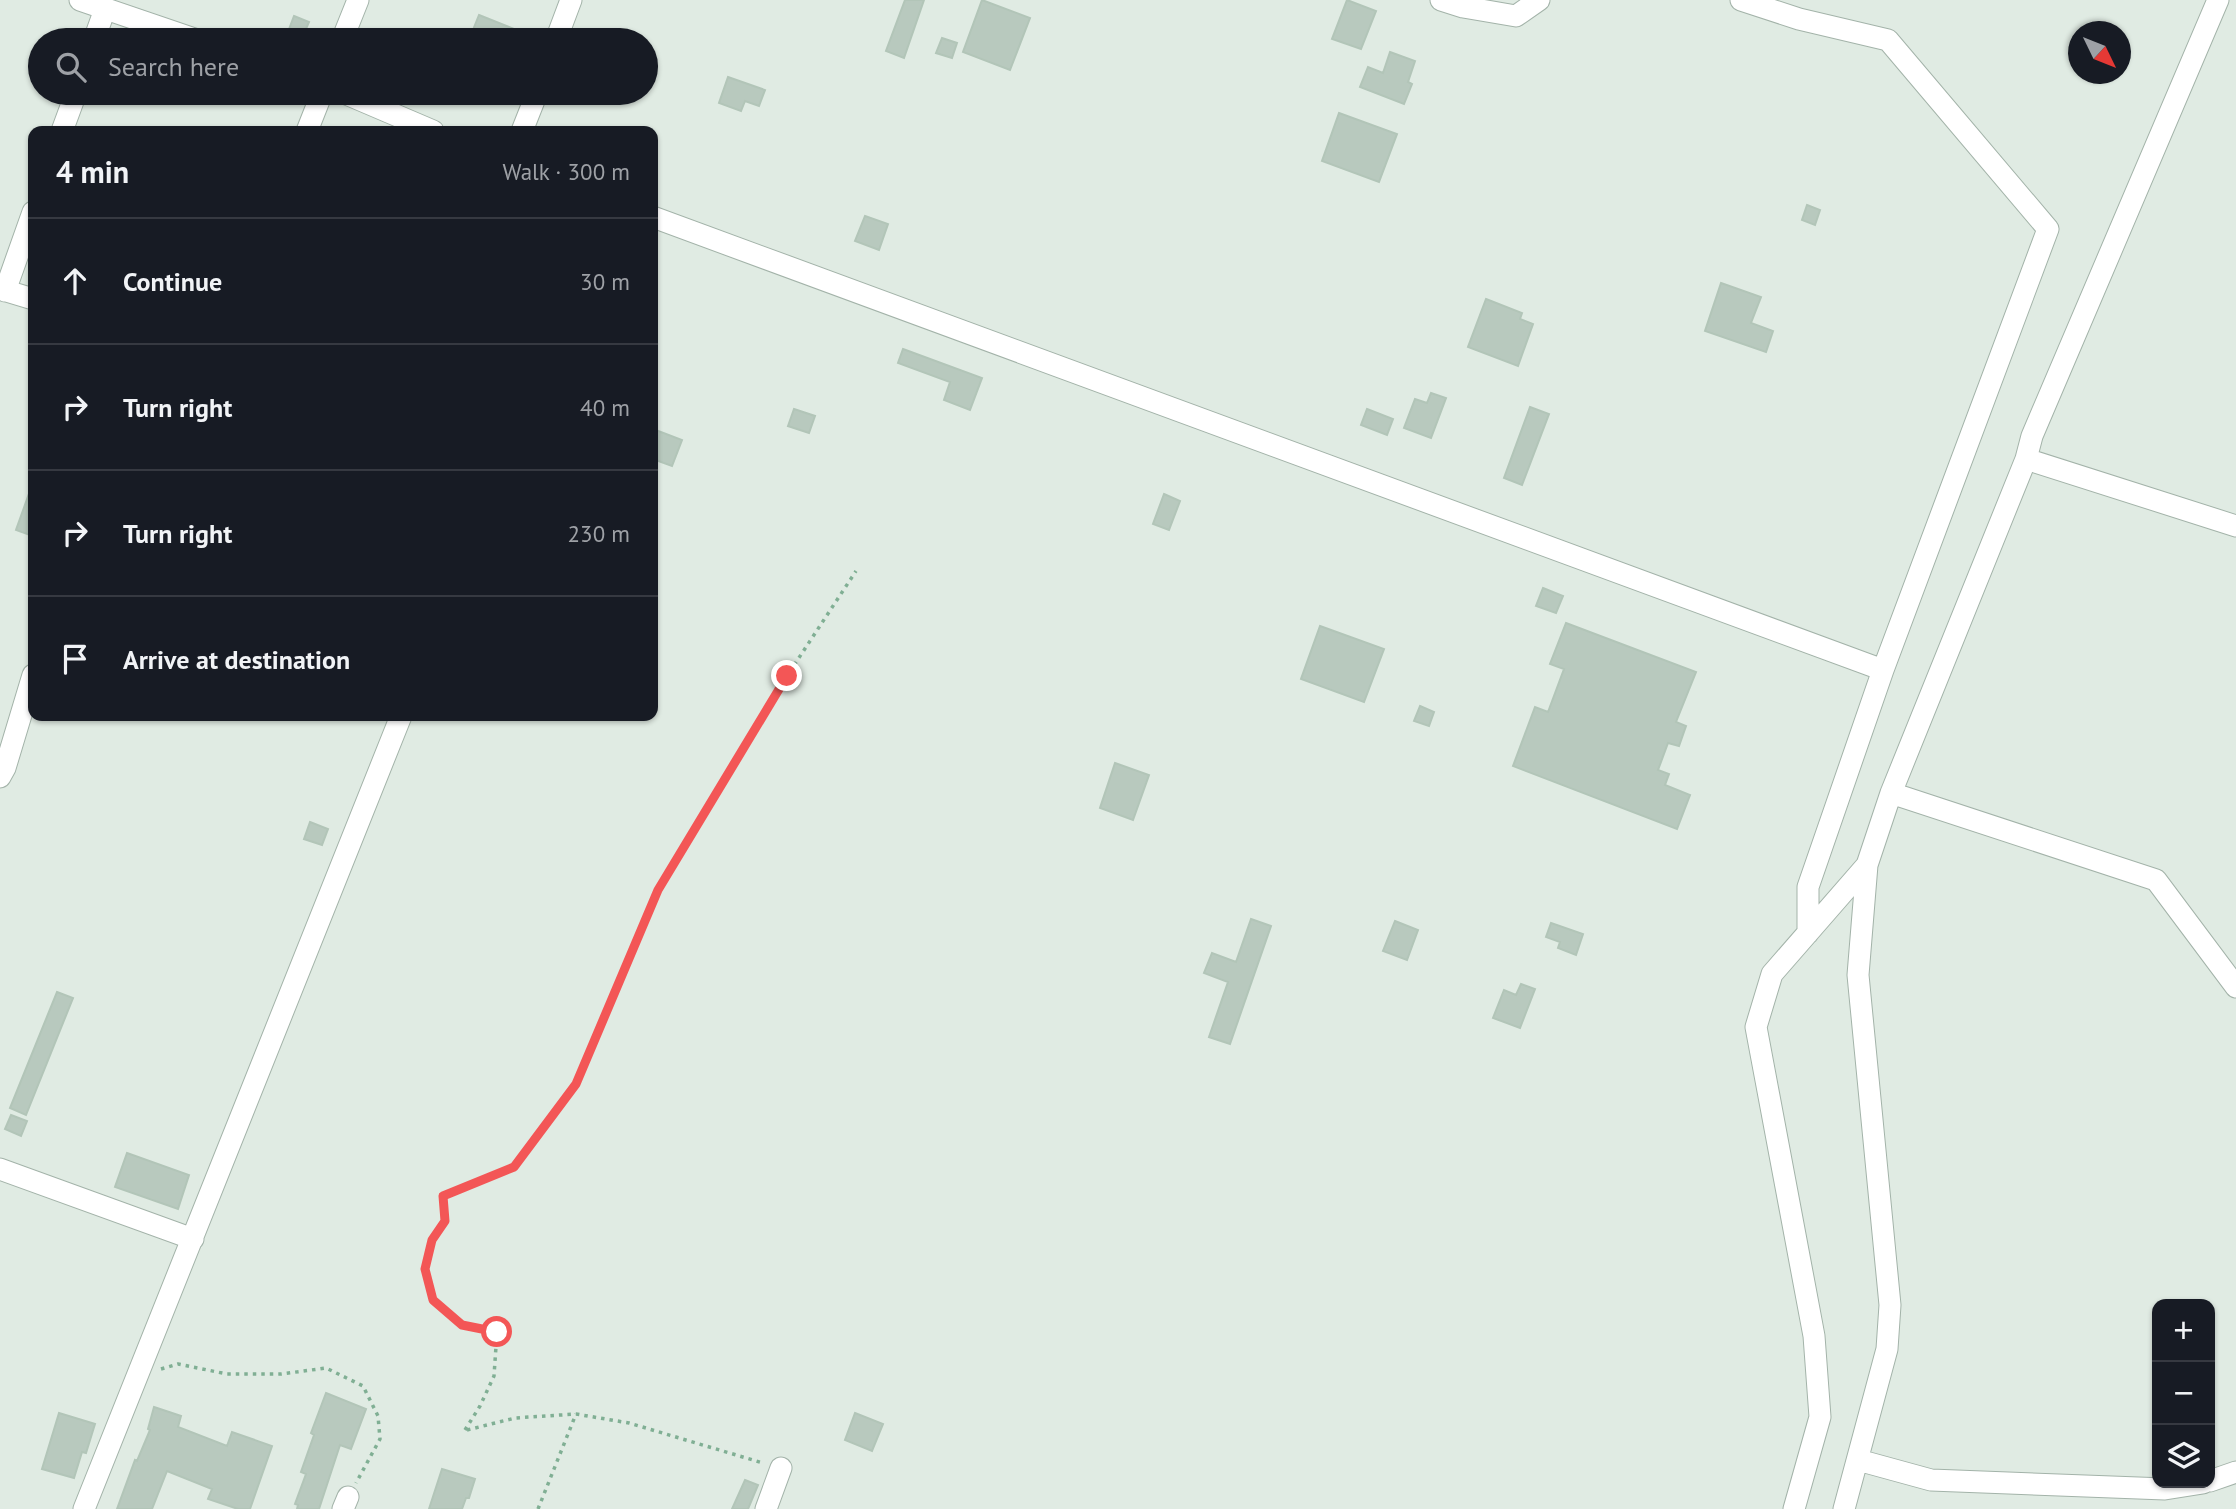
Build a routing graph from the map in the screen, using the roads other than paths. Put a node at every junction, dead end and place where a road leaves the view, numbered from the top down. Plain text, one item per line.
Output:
1 (80, 0) edge
2 (358, 0) edge
3 (571, 0) edge
4 (1441, 0) edge
5 (1539, 0) edge
6 (1741, 0) edge
7 (2218, 0) edge
8 (106, 9) junction
9 (99, 28) edge
10 (162, 28) edge
11 (347, 28) edge
12 (560, 28) edge
13 (72, 105) edge
14 (317, 105) edge
15 (372, 105) edge
16 (532, 105) edge
17 (64, 126) edge
18 (309, 126) edge
19 (420, 126) edge
20 (524, 126) edge
21 (658, 219) edge
22 (28, 225) edge
23 (3, 290) edge
24 (28, 298) edge
25 (2026, 459) junction
26 (2236, 526) edge
27 (1883, 670) junction
28 (28, 692) edge
29 (399, 721) edge
30 (0, 777) edge
31 (1891, 793) junction
32 (1867, 864) junction
33 (1808, 933) junction
34 (2236, 987) edge
35 (0, 1169) edge
36 (193, 1239) junction
37 (1857, 1460) junction
38 (781, 1468) road end
39 (2236, 1472) edge
40 (2215, 1478) edge
41 (2171, 1488) edge
42 (84, 1509) edge
43 (766, 1509) edge
44 (1794, 1509) edge
45 (1844, 1509) edge

1 - 8 street
2 - 11 street
3 - 12 street
4 - 5 street
6 - 27 street
7 - 25 street
8 - 9 street
8 - 10 street
13 - 17 street
14 - 18 street
15 - 19 street
16 - 20 street
21 - 27 street
22 - 23 street
23 - 24 street
25 - 26 street
25 - 31 street
27 - 33 street
28 - 30 street
29 - 36 street
31 - 32 street
31 - 34 street
32 - 33 street
32 - 37 street
33 - 44 street
35 - 36 street
36 - 42 street
37 - 41 street
37 - 45 street
38 - 43 street
39 - 40 street

